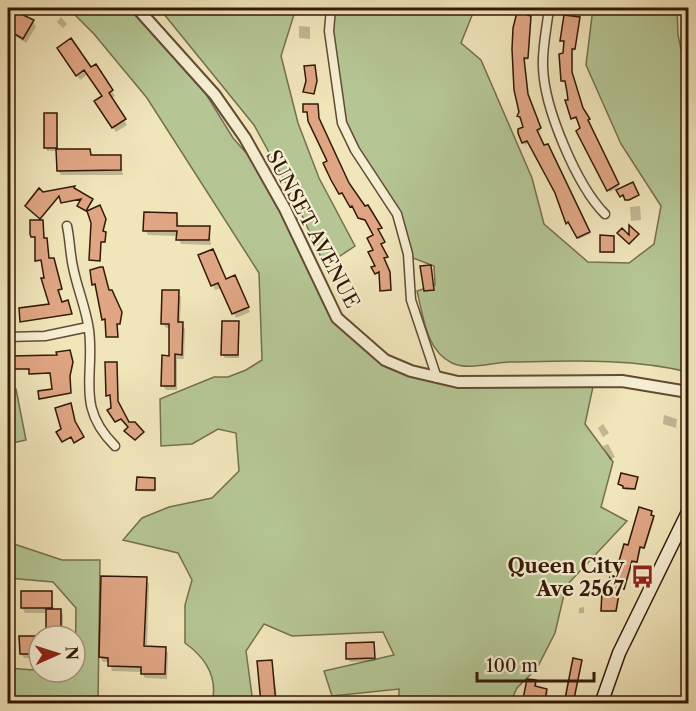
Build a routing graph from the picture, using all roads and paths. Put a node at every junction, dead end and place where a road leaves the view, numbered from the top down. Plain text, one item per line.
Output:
1 (137, 8) edge
2 (331, 8) edge
3 (549, 8) edge
4 (605, 214) dead end
5 (67, 226) dead end
6 (88, 327) junction
7 (8, 337) edge
8 (437, 378) junction
9 (688, 392) edge
10 (115, 446) dead end
11 (688, 512) edge
12 (601, 704) edge

1 - 8 street, SUNSET AVENUE
2 - 8 street
3 - 4 street
5 - 6 street
6 - 7 street
6 - 10 street
8 - 9 street, SUNSET AVENUE
11 - 12 main road

